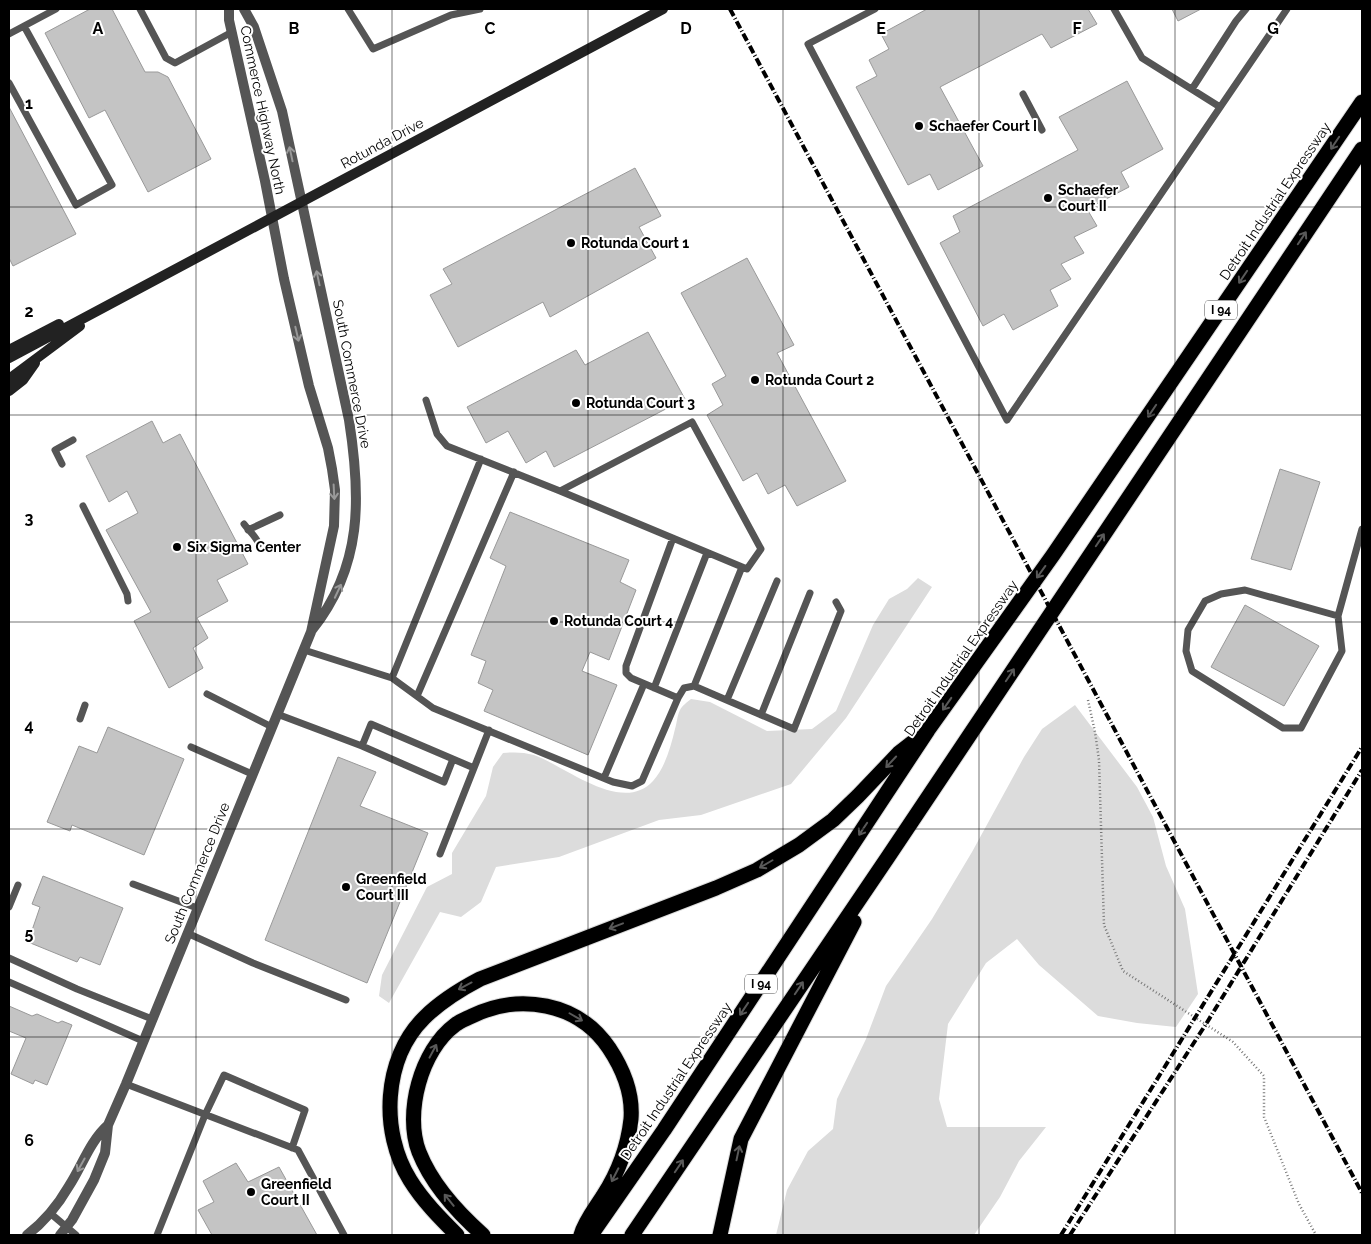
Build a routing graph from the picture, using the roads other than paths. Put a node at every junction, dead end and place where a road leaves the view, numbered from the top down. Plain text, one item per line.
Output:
1 (56, 9) edge
2 (140, 9) edge
3 (229, 9) edge
4 (244, 9) edge
5 (348, 9) edge
6 (480, 9) edge
7 (663, 9) edge
8 (875, 9) edge
9 (1114, 9) edge
10 (1246, 9) edge
11 (1283, 10) edge
12 (24, 26) junction
13 (232, 32) junction
14 (9, 34) edge
15 (9, 83) edge
16 (1192, 90) junction
17 (1023, 94) dead end
18 (1362, 102) edge
19 (1220, 107) junction
20 (1042, 130) dead end
21 (1362, 149) edge
22 (302, 202) junction
23 (272, 218) junction
24 (113, 302) junction
25 (9, 350) edge
26 (43, 353) junction
27 (9, 358) edge
28 (9, 379) edge
29 (9, 391) edge
30 (426, 400) dead end
31 (73, 440) dead end
32 (481, 459) junction
33 (62, 464) dead end
34 (514, 472) junction
35 (560, 491) junction
36 (83, 506) dead end
37 (280, 515) dead end
38 (1362, 529) edge
39 (673, 538) junction
40 (259, 544) dead end
41 (708, 552) junction
42 (742, 567) junction
43 (777, 580) dead end
44 (810, 593) dead end
45 (128, 601) dead end
46 (836, 602) dead end
47 (1338, 616) junction
48 (311, 632) junction
49 (304, 650) junction
50 (392, 678) junction
51 (644, 684) junction
52 (694, 686) junction
53 (654, 688) junction
54 (207, 694) dead end
55 (417, 696) junction
56 (678, 698) junction
57 (727, 700) junction
58 (85, 705) dead end
59 (277, 714) junction
60 (761, 715) junction
61 (80, 718) dead end
62 (272, 728) junction
63 (488, 730) junction
64 (928, 730) junction
65 (362, 746) junction
66 (191, 747) dead end
67 (453, 759) junction
68 (474, 768) junction
69 (252, 774) junction
70 (604, 778) junction
71 (440, 854) dead end
72 (888, 857) junction
73 (133, 884) dead end
74 (18, 885) dead end
75 (9, 907) edge
76 (197, 908) junction
77 (187, 933) junction
78 (9, 958) edge
79 (9, 982) edge
80 (346, 1000) dead end
81 (152, 1019) junction
82 (143, 1041) junction
83 (126, 1084) junction
84 (205, 1115) junction
85 (108, 1125) junction
86 (292, 1148) junction
87 (50, 1213) junction
88 (63, 1231) edge
89 (26, 1235) edge
90 (76, 1235) edge
91 (157, 1235) edge
92 (344, 1235) edge
93 (457, 1235) edge
94 (483, 1235) edge
95 (581, 1235) edge
96 (591, 1235) edge
97 (632, 1235) edge
98 (720, 1235) edge

1 - 12 lane
2 - 13 lane
3 - 13 street, Commerce Highway North
22 -> 4 street, Commerce Highway North
5 - 6 lane
7 - 22 main road, Rotunda Drive
8 - 19 lane
9 - 16 lane
10 - 16 lane
11 - 19 lane
12 - 14 lane
12 - 15 lane
13 - 23 street, Commerce Highway North
16 - 19 lane
17 - 20 lane
18 -> 64 highway, Detroit Industrial Expressway / I 94
72 -> 21 highway, I 94
22 - 23 main road, Rotunda Drive
48 -> 22 street, South Commerce Drive
23 - 24 main road, Rotunda Drive
23 -> 48 street, South Commerce Drive
24 - 25 main road
24 - 26 main road, Rotunda Drive
24 - 27 main road, Rotunda Drive
26 - 28 main road, Rotunda Drive
26 - 29 main road
30 - 32 lane
31 - 33 lane
32 - 34 lane
32 - 50 lane
34 - 35 lane
34 - 55 lane
35 - 39 lane
35 - 42 lane
36 - 45 lane
37 - 40 lane
38 - 47 lane
39 - 41 lane
39 - 51 lane
41 - 42 lane
41 - 53 lane
42 - 52 lane
43 - 57 lane
44 - 60 lane
46 - 60 lane
47 - 47 lane
48 - 49 street, South Commerce Drive
49 - 50 lane
49 - 59 street, South Commerce Drive
50 - 55 lane
51 - 53 lane
51 - 70 lane
52 - 56 lane
52 - 57 lane
53 - 56 lane
54 - 62 lane
55 - 63 lane
56 - 70 lane
57 - 60 lane
58 - 61 lane
59 - 62 street, South Commerce Drive
59 - 65 lane
62 - 69 street, South Commerce Drive
63 - 68 lane
63 - 70 lane
64 -> 93 highway
64 -> 96 highway, Detroit Industrial Expressway / I 94
65 - 67 lane
65 - 67 lane
66 - 69 lane
67 - 68 lane
68 - 71 lane
69 - 76 street, South Commerce Drive
97 -> 72 highway, I 94
98 -> 72 highway
73 - 76 lane
74 - 75 lane
76 - 77 street, South Commerce Drive
77 - 80 lane
77 - 81 street, South Commerce Drive
78 - 81 lane
79 - 82 lane
81 - 82 street, South Commerce Drive
82 - 83 street, South Commerce Drive
83 - 84 lane
83 - 85 street, South Commerce Drive
84 - 86 lane
84 - 86 lane
84 - 91 lane
85 -> 87 street, South Commerce Drive
85 - 88 street, South Commerce Drive
86 - 92 lane
87 - 88 lane
87 - 89 street, South Commerce Drive
88 - 90 lane
94 -> 95 highway

